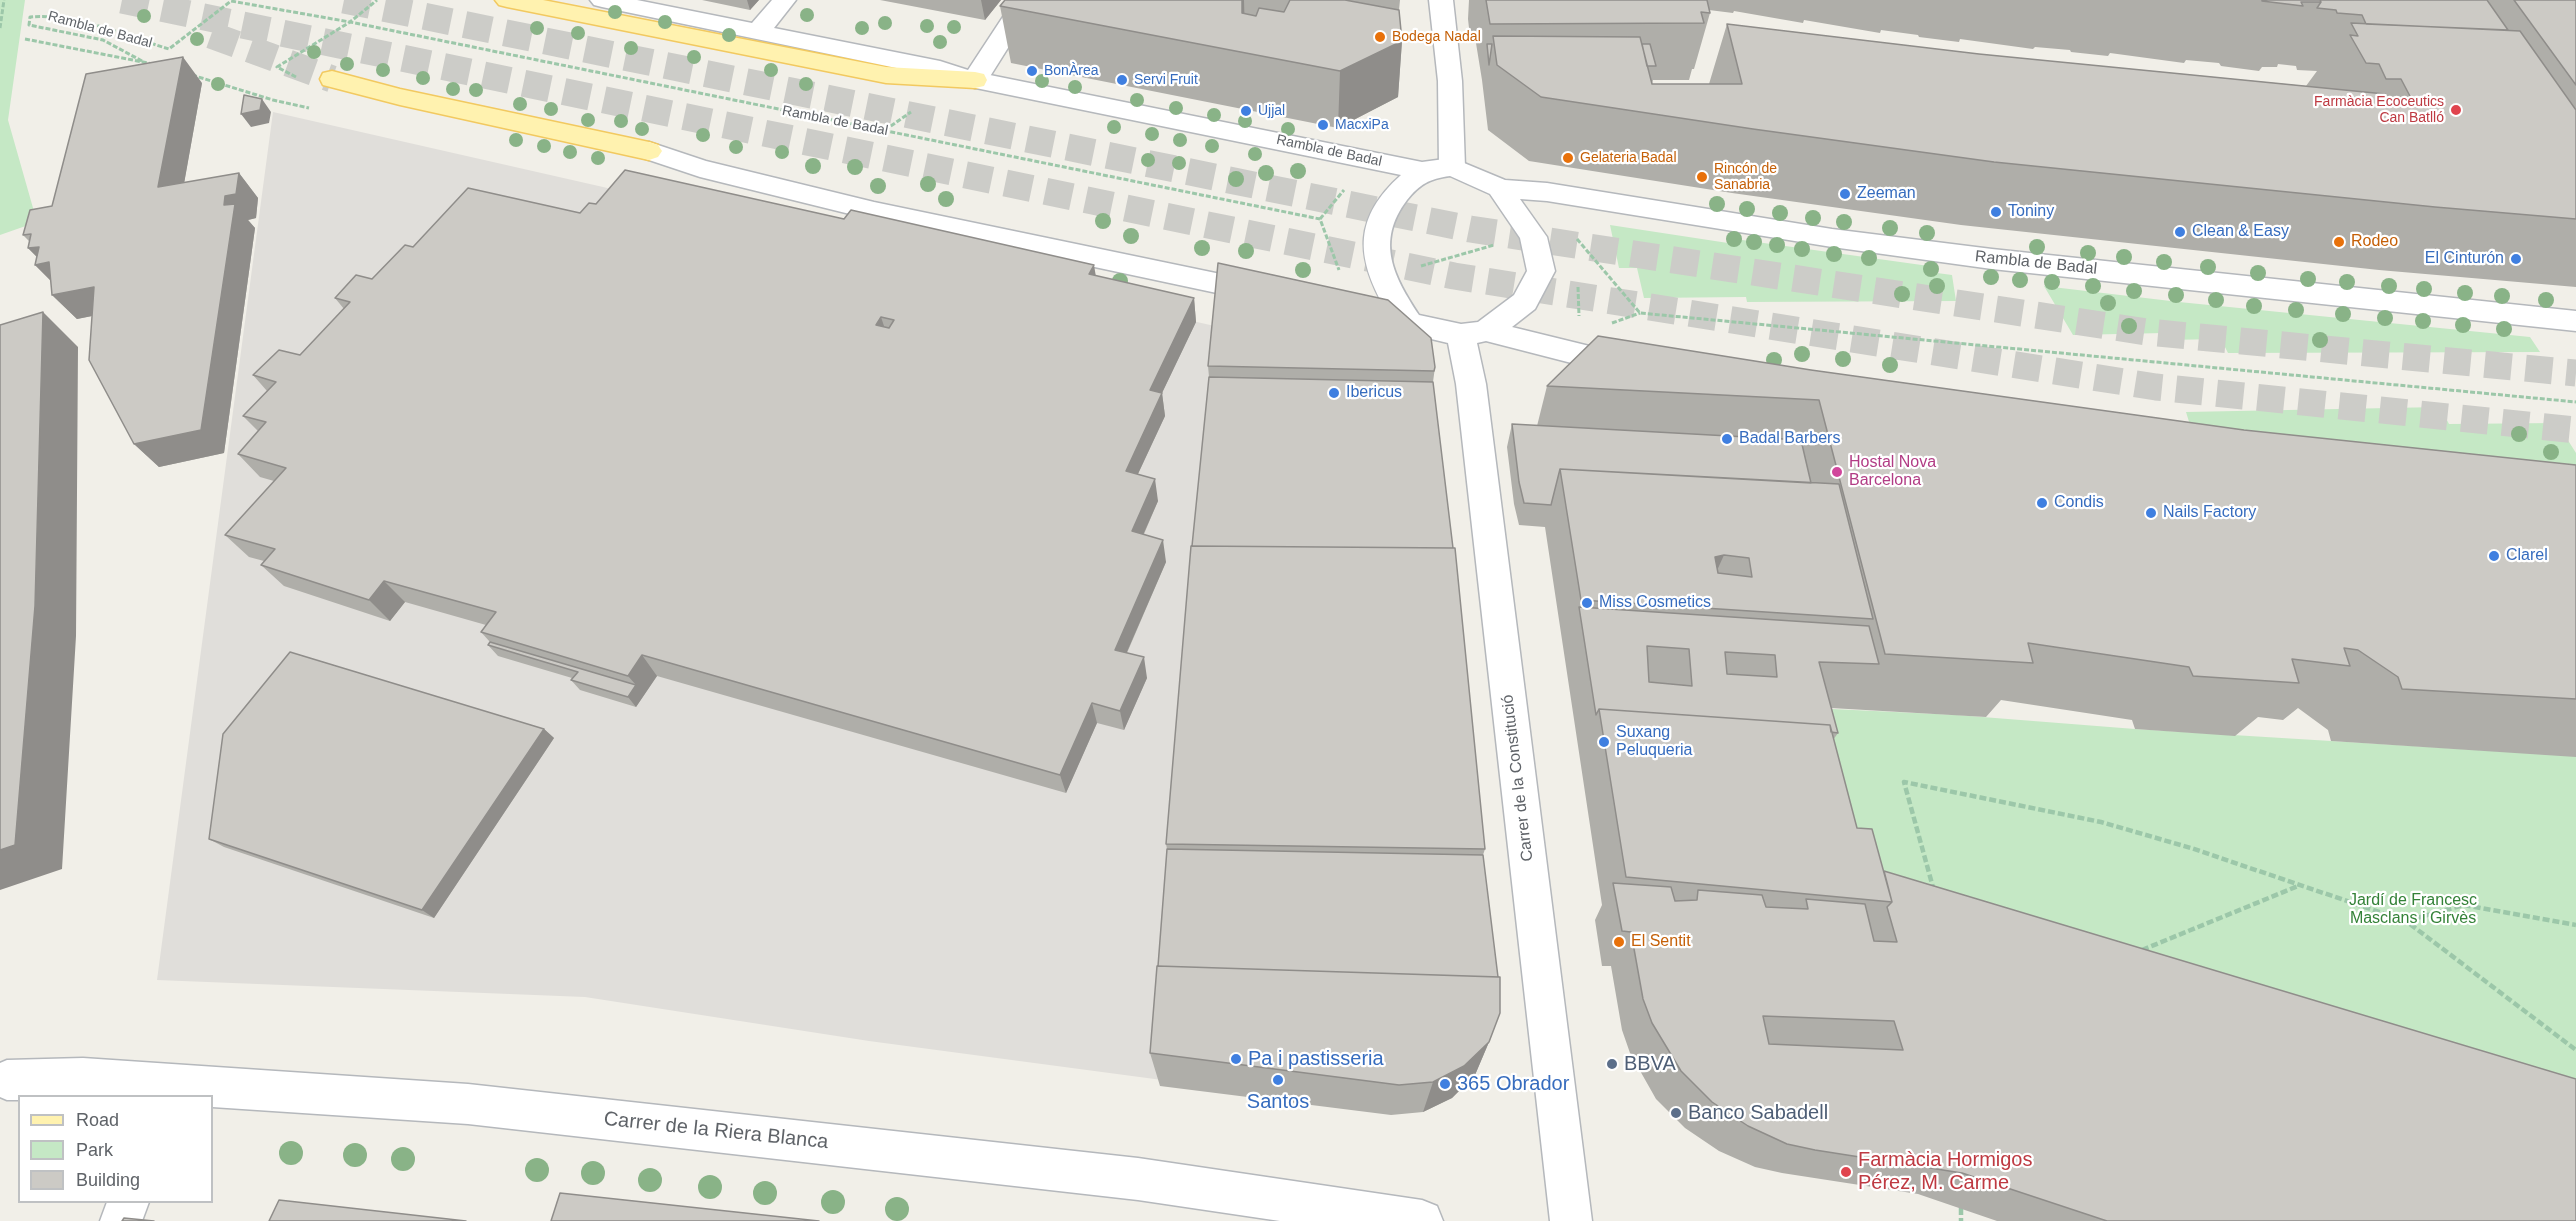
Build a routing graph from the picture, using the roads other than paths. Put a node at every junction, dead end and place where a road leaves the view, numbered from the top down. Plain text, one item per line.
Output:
1 (507, 0) edge
2 (602, 0) edge
3 (784, 0) edge
4 (1026, 0) edge
5 (1441, 0) edge
6 (757, 33) junction
7 (332, 79) tunnel mouth
8 (975, 80) junction
9 (649, 151) joint
10 (1452, 167) junction
11 (1422, 171) junction
12 (1499, 188) junction
13 (1287, 298) edge
14 (1352, 312) edge
15 (2576, 321) edge
16 (1410, 324) junction
17 (1474, 333) junction
18 (1647, 371) edge
19 (7, 1080) dead end
20 (171, 1091) edge
21 (128, 1203) edge
22 (120, 1221) edge
23 (1422, 1221) edge
24 (1571, 1221) edge

1 - 8 main road
2 - 6 street, Rambla de Badal
3 - 6 street
4 - 8 street
5 - 10 street
6 - 8 street, Rambla de Badal
7 - 9 main road
8 - 11 street, Rambla de Badal
9 - 13 street
10 - 11 street, Rambla de Badal
10 - 12 street, Rambla de Badal
11 - 16 street
12 - 15 street, Rambla de Badal
12 - 17 street, Rambla de Badal
14 - 16 street
16 - 17 street
17 - 18 street
17 - 24 street, Carrer de la Constitució
19 - 20 street, Carrer de la Riera Blanca
20 - 23 street, Carrer de la Riera Blanca
21 - 22 street

